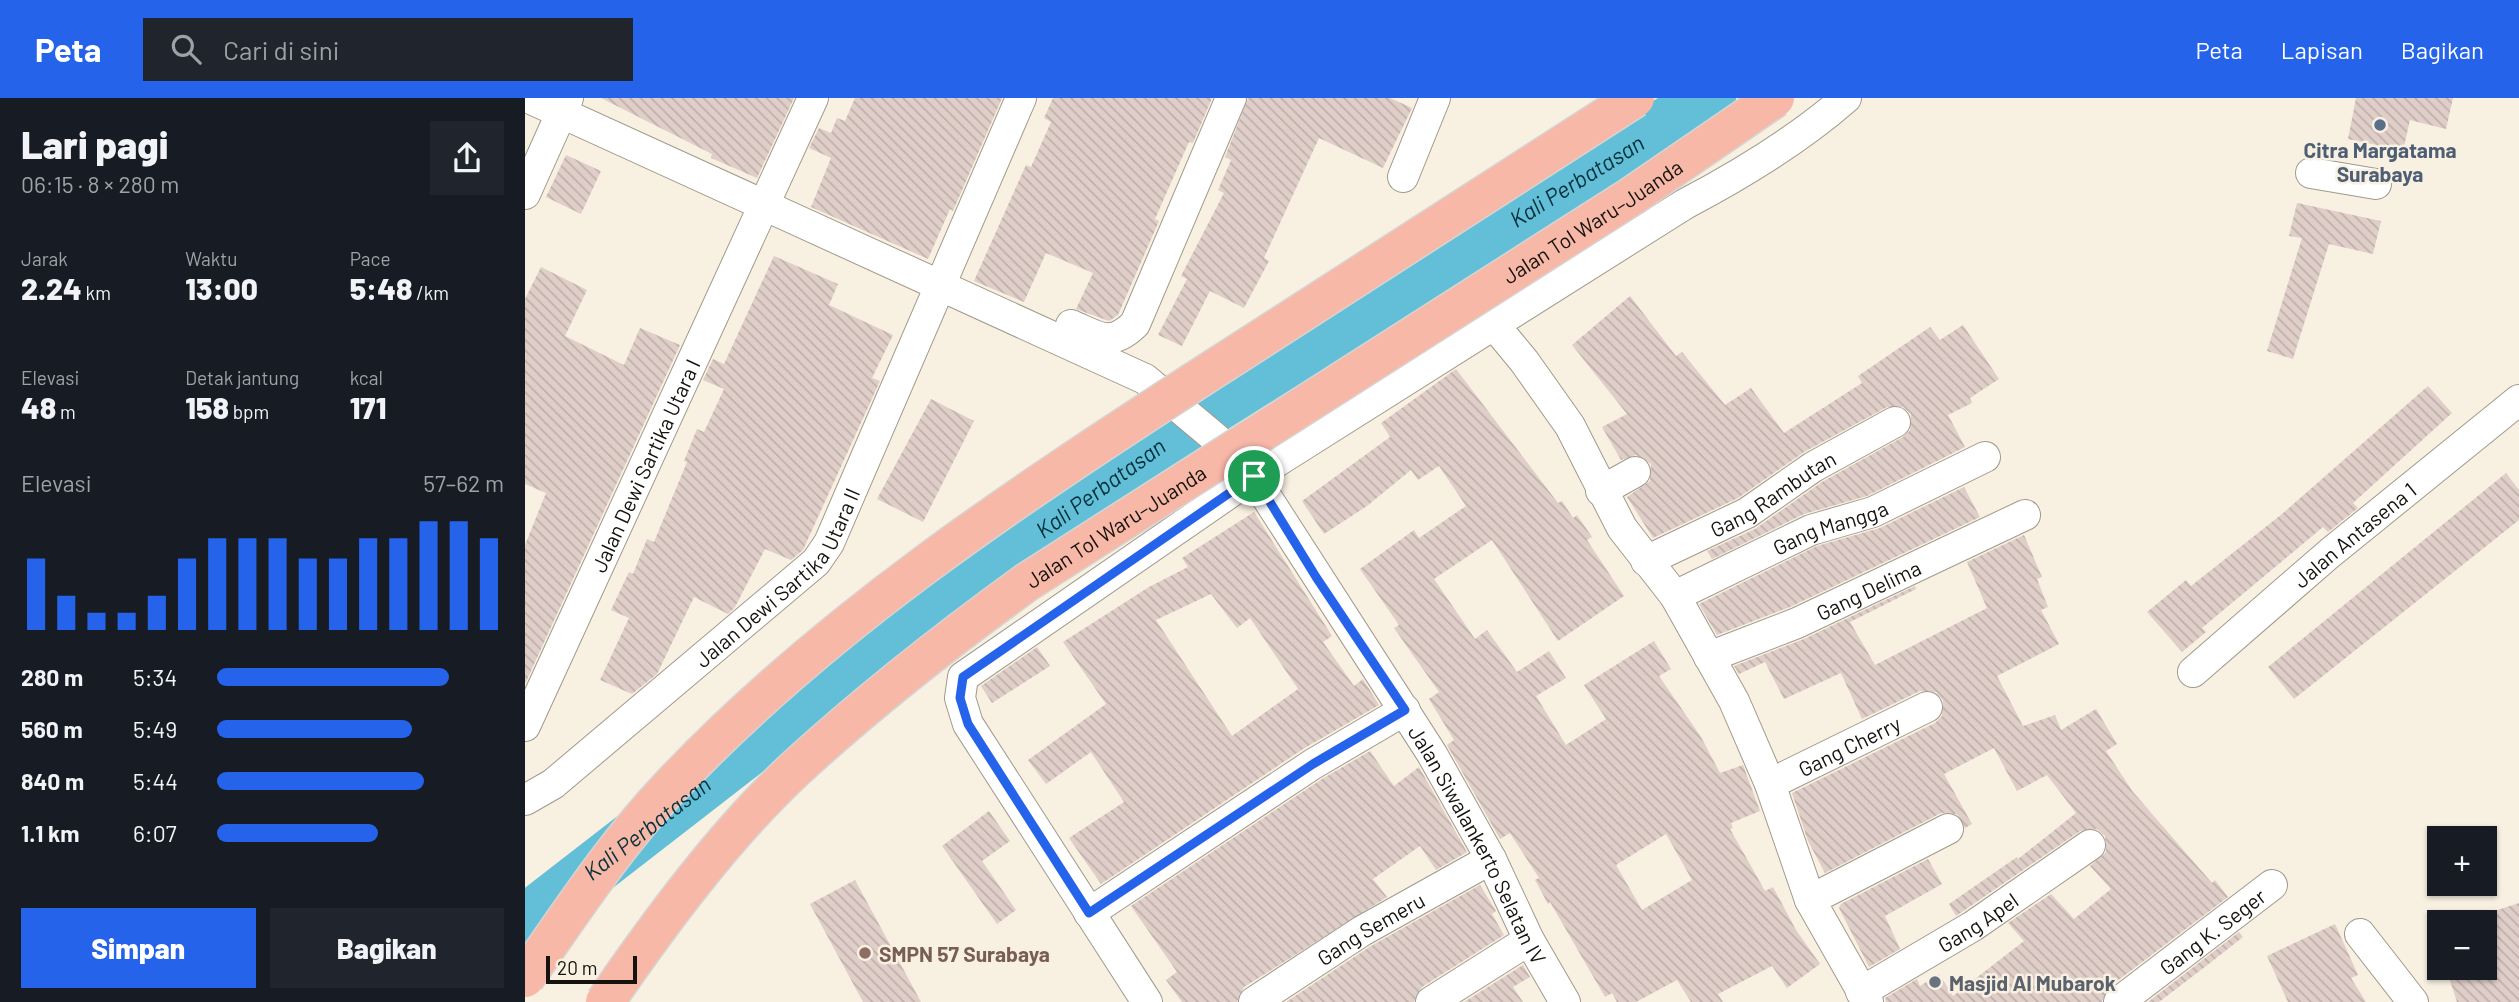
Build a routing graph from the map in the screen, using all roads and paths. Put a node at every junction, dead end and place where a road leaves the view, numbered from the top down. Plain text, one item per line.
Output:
1 (529, 98) edge
2 (813, 98) edge
3 (1021, 98) edge
4 (1231, 98) edge
5 (1435, 98) edge
6 (1635, 98) edge
7 (1775, 98) edge
8 (1846, 98) edge
9 (565, 105) edge
10 (2311, 173) dead end
11 (1402, 177) dead end
12 (2377, 184) dead end
13 (525, 194) edge
14 (763, 205) junction
15 (939, 285) junction
16 (1495, 326) junction
17 (1037, 330) junction
18 (2519, 400) edge
19 (1895, 422) dead end
20 (1985, 457) dead end
21 (1249, 469) junction
22 (1635, 472) dead end
23 (1601, 491) junction
24 (2025, 515) dead end
25 (1646, 561) junction
26 (1675, 596) junction
27 (1709, 657) junction
28 (2193, 672) dead end
29 (1927, 707) dead end
30 (1405, 710) junction
31 (525, 726) edge
32 (1770, 784) junction
33 (525, 800) edge
34 (1948, 829) dead end
35 (2090, 845) dead end
36 (1491, 859) junction
37 (2272, 885) dead end
38 (1810, 900) junction
39 (1089, 913) junction
40 (2360, 934) dead end
41 (1529, 940) junction
42 (525, 978) edge
43 (1865, 997) edge
44 (605, 1002) edge
45 (1147, 1002) edge
46 (1254, 1002) edge
47 (1430, 1002) edge
48 (1565, 1002) edge
49 (2119, 1002) edge
50 (2413, 1002) edge

1 - 9 street, Jalan Siwalankerto Selatan IV
2 - 14 street, Jalan Dewi Sartika Utara I
3 - 15 street, Jalan Dewi Sartika Utara II
4 - 17 street
5 - 11 street
6 - 42 highway, bridge
7 - 44 highway, Jalan Tol Waru–Juanda, bridge
8 - 16 street
9 - 13 street
9 - 14 street, Jalan Siwalankerto Selatan IV
10 - 12 street
14 - 15 street, Jalan Siwalankerto Selatan IV
14 - 31 street, Jalan Dewi Sartika Utara I
15 - 17 street, Jalan Siwalankerto Selatan IV
15 - 33 street, Jalan Dewi Sartika Utara II
16 - 21 street
16 - 23 street
17 - 21 street, Jalan Siwalankerto Selatan IV, bridge
18 - 28 street, Jalan Antasena 1
19 - 25 street, Gang Rambutan
20 - 26 street, Gang Mangga
21 - 30 street, Jalan Siwalankerto Selatan IV
21 - 39 street
22 - 23 street
23 - 25 street
24 - 27 street, Gang Delima
25 - 26 street
26 - 27 street
27 - 32 street
29 - 32 street, Gang Cherry
30 - 36 street, Jalan Siwalankerto Selatan IV
30 - 39 street
32 - 38 street
34 - 38 street
35 - 43 street, Gang Apel
36 - 41 street, Jalan Siwalankerto Selatan IV
36 - 46 street, Gang Semeru
37 - 49 street, Gang K. Seger
38 - 43 street
39 - 45 street
40 - 50 street
41 - 47 street
41 - 48 street, Jalan Siwalankerto Selatan IV

